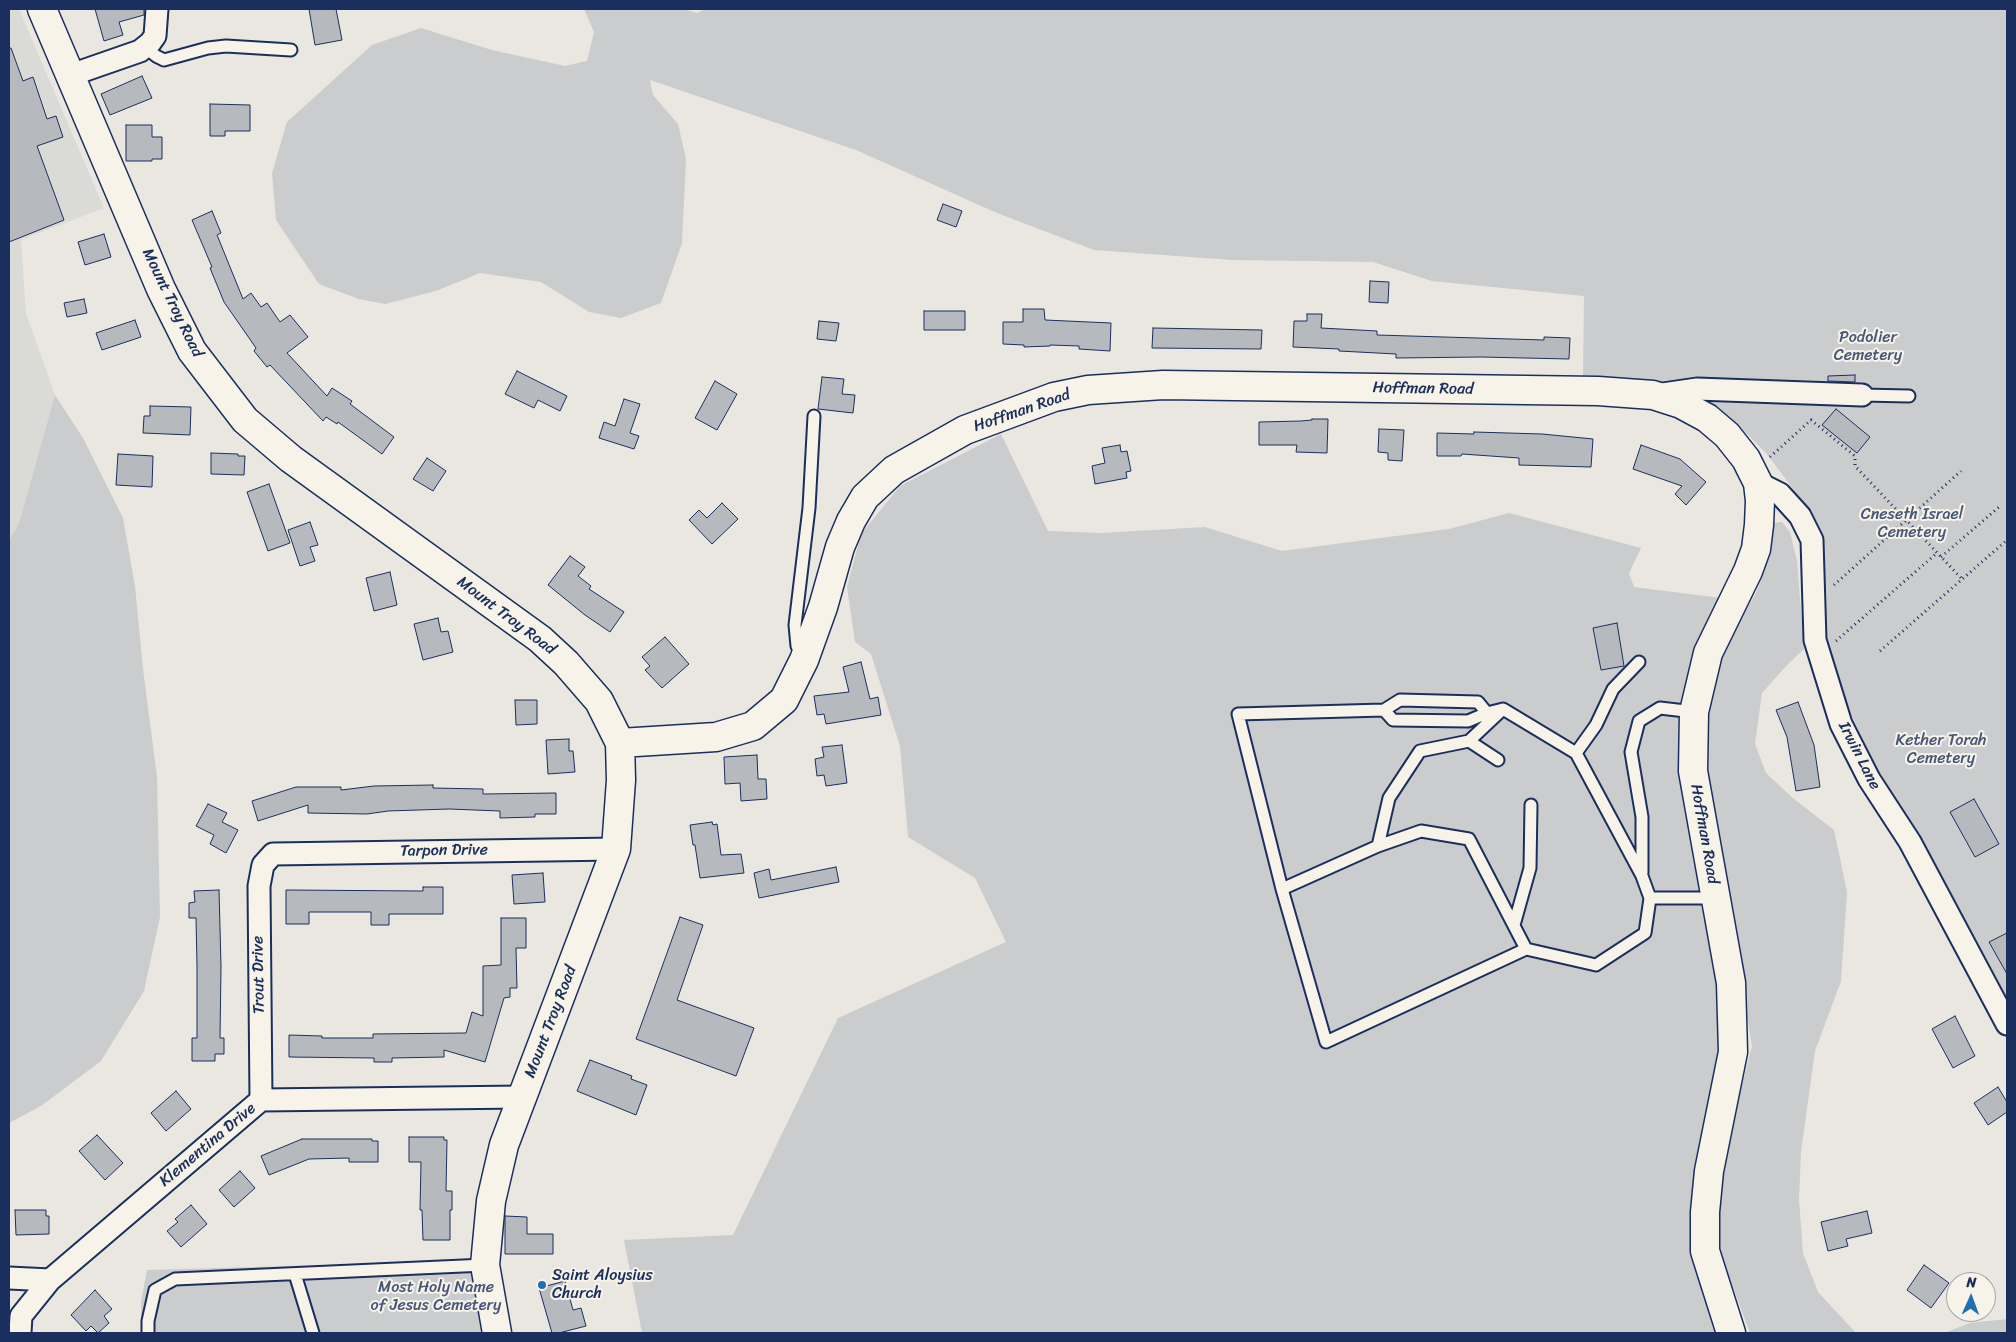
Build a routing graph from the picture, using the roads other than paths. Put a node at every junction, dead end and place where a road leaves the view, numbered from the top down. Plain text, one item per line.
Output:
1 (42, 9) edge
2 (157, 9) edge
3 (145, 47) junction
4 (291, 50) dead end
5 (71, 75) junction
6 (1653, 395) junction
7 (1862, 395) joint
8 (1909, 396) dead end
9 (814, 416) dead end
10 (1756, 478) junction
11 (804, 660) junction
12 (1639, 662) dead end
13 (1384, 710) junction
14 (1503, 710) junction
15 (1694, 712) junction
16 (1487, 713) junction
17 (1469, 741) junction
18 (620, 744) junction
19 (1576, 753) junction
20 (1498, 760) dead end
21 (1531, 805) dead end
22 (1378, 846) junction
23 (616, 849) junction
24 (273, 854) joint
25 (1642, 876) junction
26 (1282, 889) junction
27 (1650, 898) junction
28 (1716, 898) junction
29 (1514, 925) junction
30 (1526, 949) junction
31 (2007, 1024) edge
32 (522, 1097) junction
33 (261, 1100) junction
34 (485, 1265) junction
35 (295, 1274) junction
36 (9, 1278) edge
37 (50, 1280) junction
38 (20, 1333) edge
39 (148, 1333) edge
40 (314, 1333) edge
41 (496, 1333) edge
42 (1731, 1333) edge

1 - 5 street, Mount Troy Road
2 - 3 street
3 - 4 lane
3 - 5 street
5 - 18 street, Mount Troy Road
6 - 7 street, Hoffman Road
6 - 10 street, Hoffman Road
6 - 11 street, Hoffman Road
7 - 8 lane
9 - 11 lane
10 - 15 street, Hoffman Road
10 - 31 street, Irwin Lane
11 - 18 street, Hoffman Road
12 - 19 lane
13 - 16 lane
13 - 16 lane
13 - 26 lane
14 - 16 lane
14 - 17 lane
14 - 19 lane
15 - 25 lane
15 - 28 street, Hoffman Road
17 - 20 lane
17 - 22 lane
18 - 23 street, Mount Troy Road
19 - 25 lane
21 - 29 lane
22 - 26 lane
22 - 29 lane
23 - 24 street, Tarpon Drive
23 - 32 street, Mount Troy Road
24 - 33 street, Trout Drive
25 - 27 lane
26 - 30 lane
27 - 28 lane
27 - 30 lane
28 - 42 street, Hoffman Road
29 - 30 lane
32 - 33 street, Klementina Drive
32 - 34 street, Mount Troy Road
33 - 37 street, Klementina Drive
34 - 35 lane
34 - 41 street, Mount Troy Road
35 - 39 lane
35 - 40 lane
36 - 37 street
37 - 38 street, Klementina Drive

